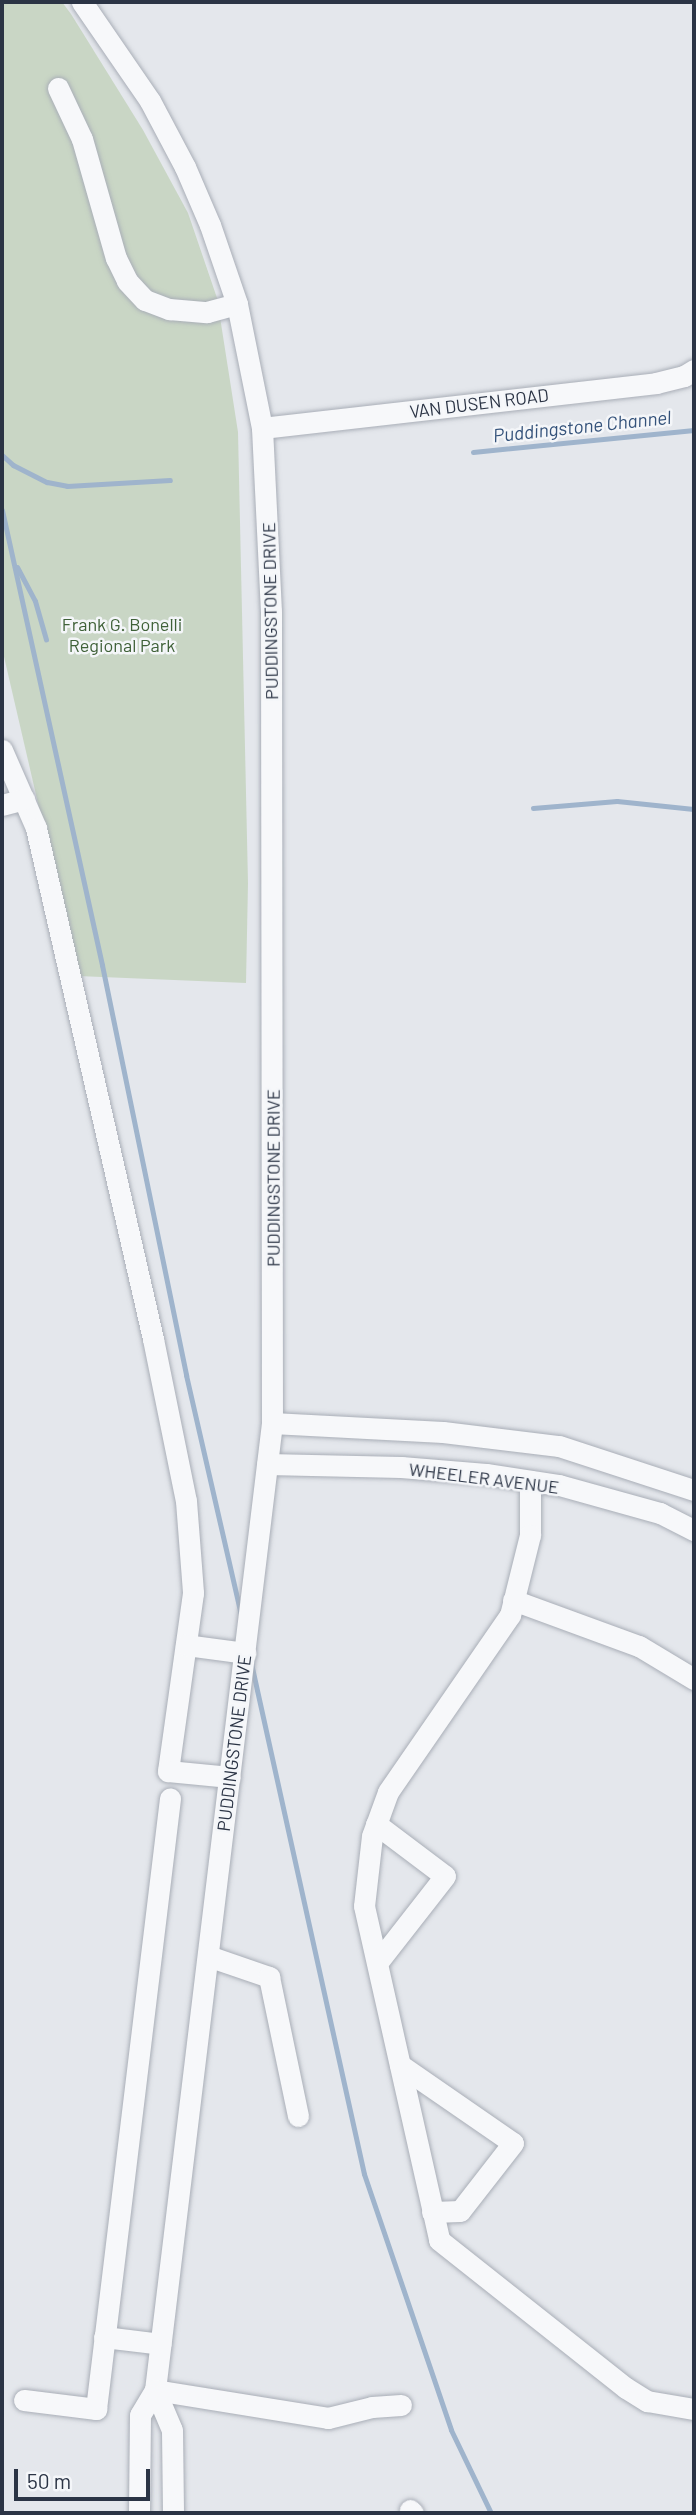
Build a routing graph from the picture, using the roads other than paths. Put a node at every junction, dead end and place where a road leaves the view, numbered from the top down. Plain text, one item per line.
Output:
1 (82, 2) edge
2 (58, 88) dead end
3 (237, 304) junction
4 (694, 370) edge
5 (262, 428) junction
6 (2, 750) edge
7 (24, 799) junction
8 (2, 805) edge
9 (272, 1423) junction
10 (267, 1464) junction
11 (530, 1481) junction
12 (694, 1490) edge
13 (694, 1530) edge
14 (513, 1600) junction
15 (186, 1645) junction
16 (245, 1653) junction
17 (694, 1679) edge
18 (230, 1777) junction
19 (170, 1798) dead end
20 (376, 1824) junction
21 (208, 1956) junction
22 (377, 1964) junction
23 (400, 2065) junction
24 (298, 2116) dead end
25 (432, 2212) junction
26 (104, 2337) junction
27 (161, 2344) junction
28 (155, 2390) junction
29 (24, 2400) dead end
30 (401, 2405) dead end
31 (694, 2409) edge
32 (139, 2513) edge
33 (173, 2513) edge

1 - 3 street, PUDDINGSTONE DRIVE
2 - 3 street
3 - 5 street, PUDDINGSTONE DRIVE
4 - 5 street, VAN DUSEN ROAD
5 - 9 street, PUDDINGSTONE DRIVE
6 - 7 street
7 - 8 street
7 - 15 street
9 - 10 street, PUDDINGSTONE DRIVE
9 - 12 street
10 - 11 street, WHEELER AVENUE
10 - 16 street, PUDDINGSTONE DRIVE
11 - 13 street, WHEELER AVENUE
11 - 14 street
14 - 17 street
14 - 20 street
15 - 16 street
15 - 18 street
16 - 18 street, PUDDINGSTONE DRIVE
18 - 21 street, PUDDINGSTONE DRIVE
19 - 26 street
20 - 22 street
20 - 22 street
21 - 24 street
21 - 27 street, PUDDINGSTONE DRIVE
22 - 23 street
23 - 25 street
23 - 25 street
25 - 31 street
26 - 27 street
26 - 29 street
27 - 28 street, PUDDINGSTONE DRIVE
28 - 30 street
28 - 32 street, PUDDINGSTONE DRIVE
28 - 33 street

